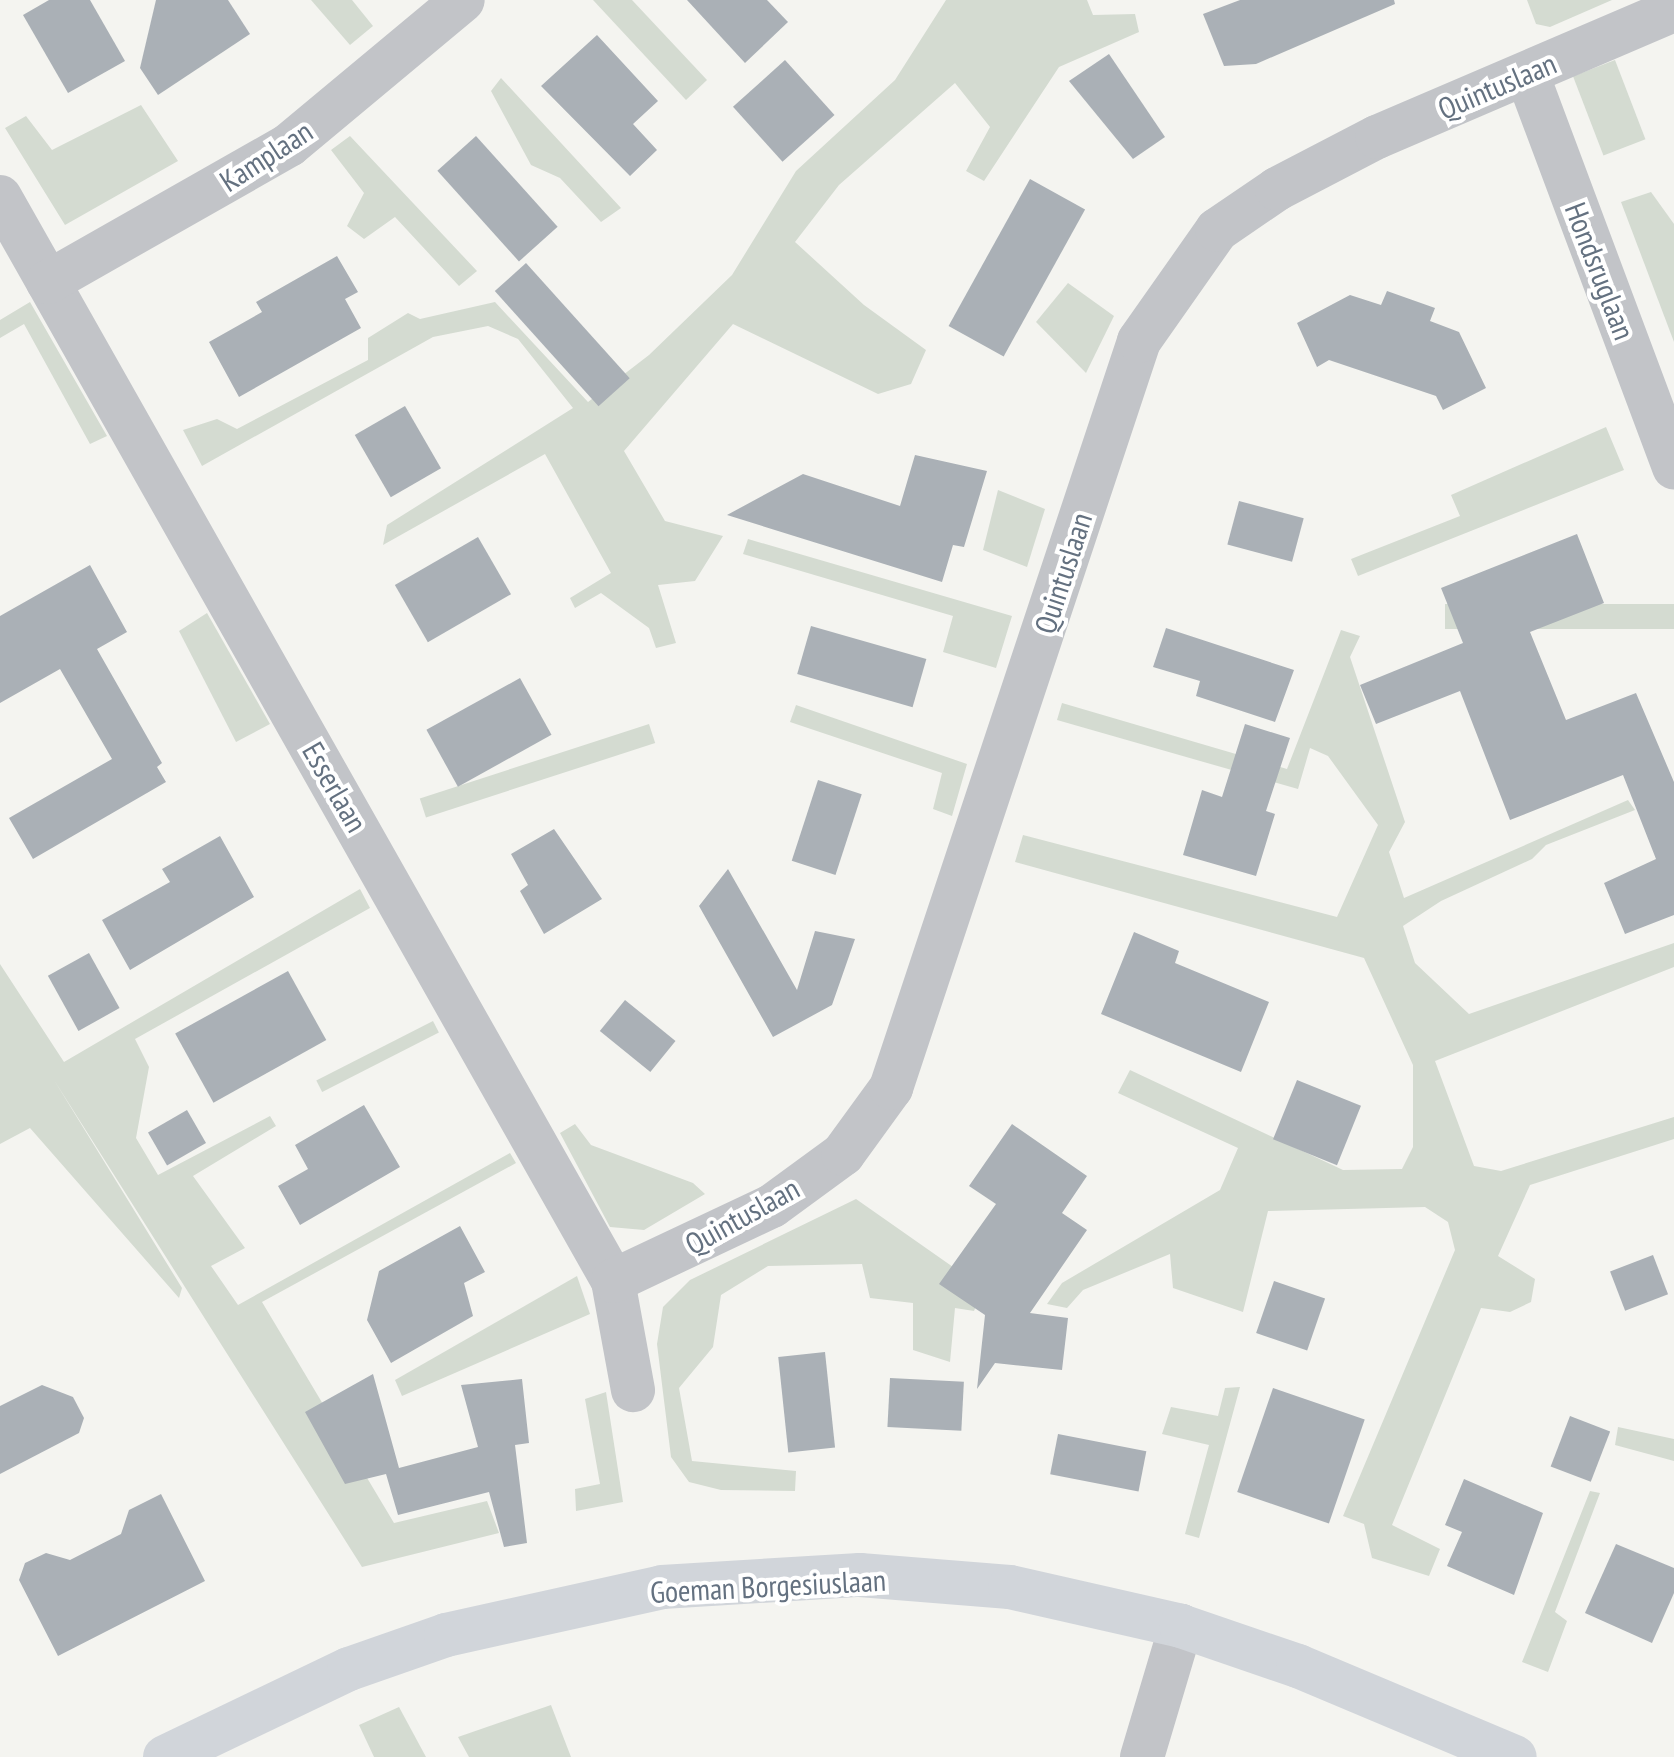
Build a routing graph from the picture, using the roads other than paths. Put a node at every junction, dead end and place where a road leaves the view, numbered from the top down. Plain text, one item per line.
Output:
1 (463, 0) edge
2 (1674, 10) edge
3 (1527, 74) junction
4 (0, 197) edge
5 (48, 282) junction
6 (1674, 467) edge
7 (613, 1281) junction
8 (633, 1390) dead end
9 (1181, 1626) junction
10 (165, 1757) edge
11 (1142, 1757) edge
12 (1515, 1757) edge

1 - 5 street, Kamplaan
2 - 3 street, Quintuslaan
3 - 6 street, Hondsruglaan
3 - 7 street, Quintuslaan
4 - 5 street, Esserlaan
5 - 7 street, Esserlaan
7 - 8 street, Esserlaan
9 - 10 street, Goeman Borgesiuslaan
9 - 11 street
9 - 12 street, Goeman Borgesiuslaan

